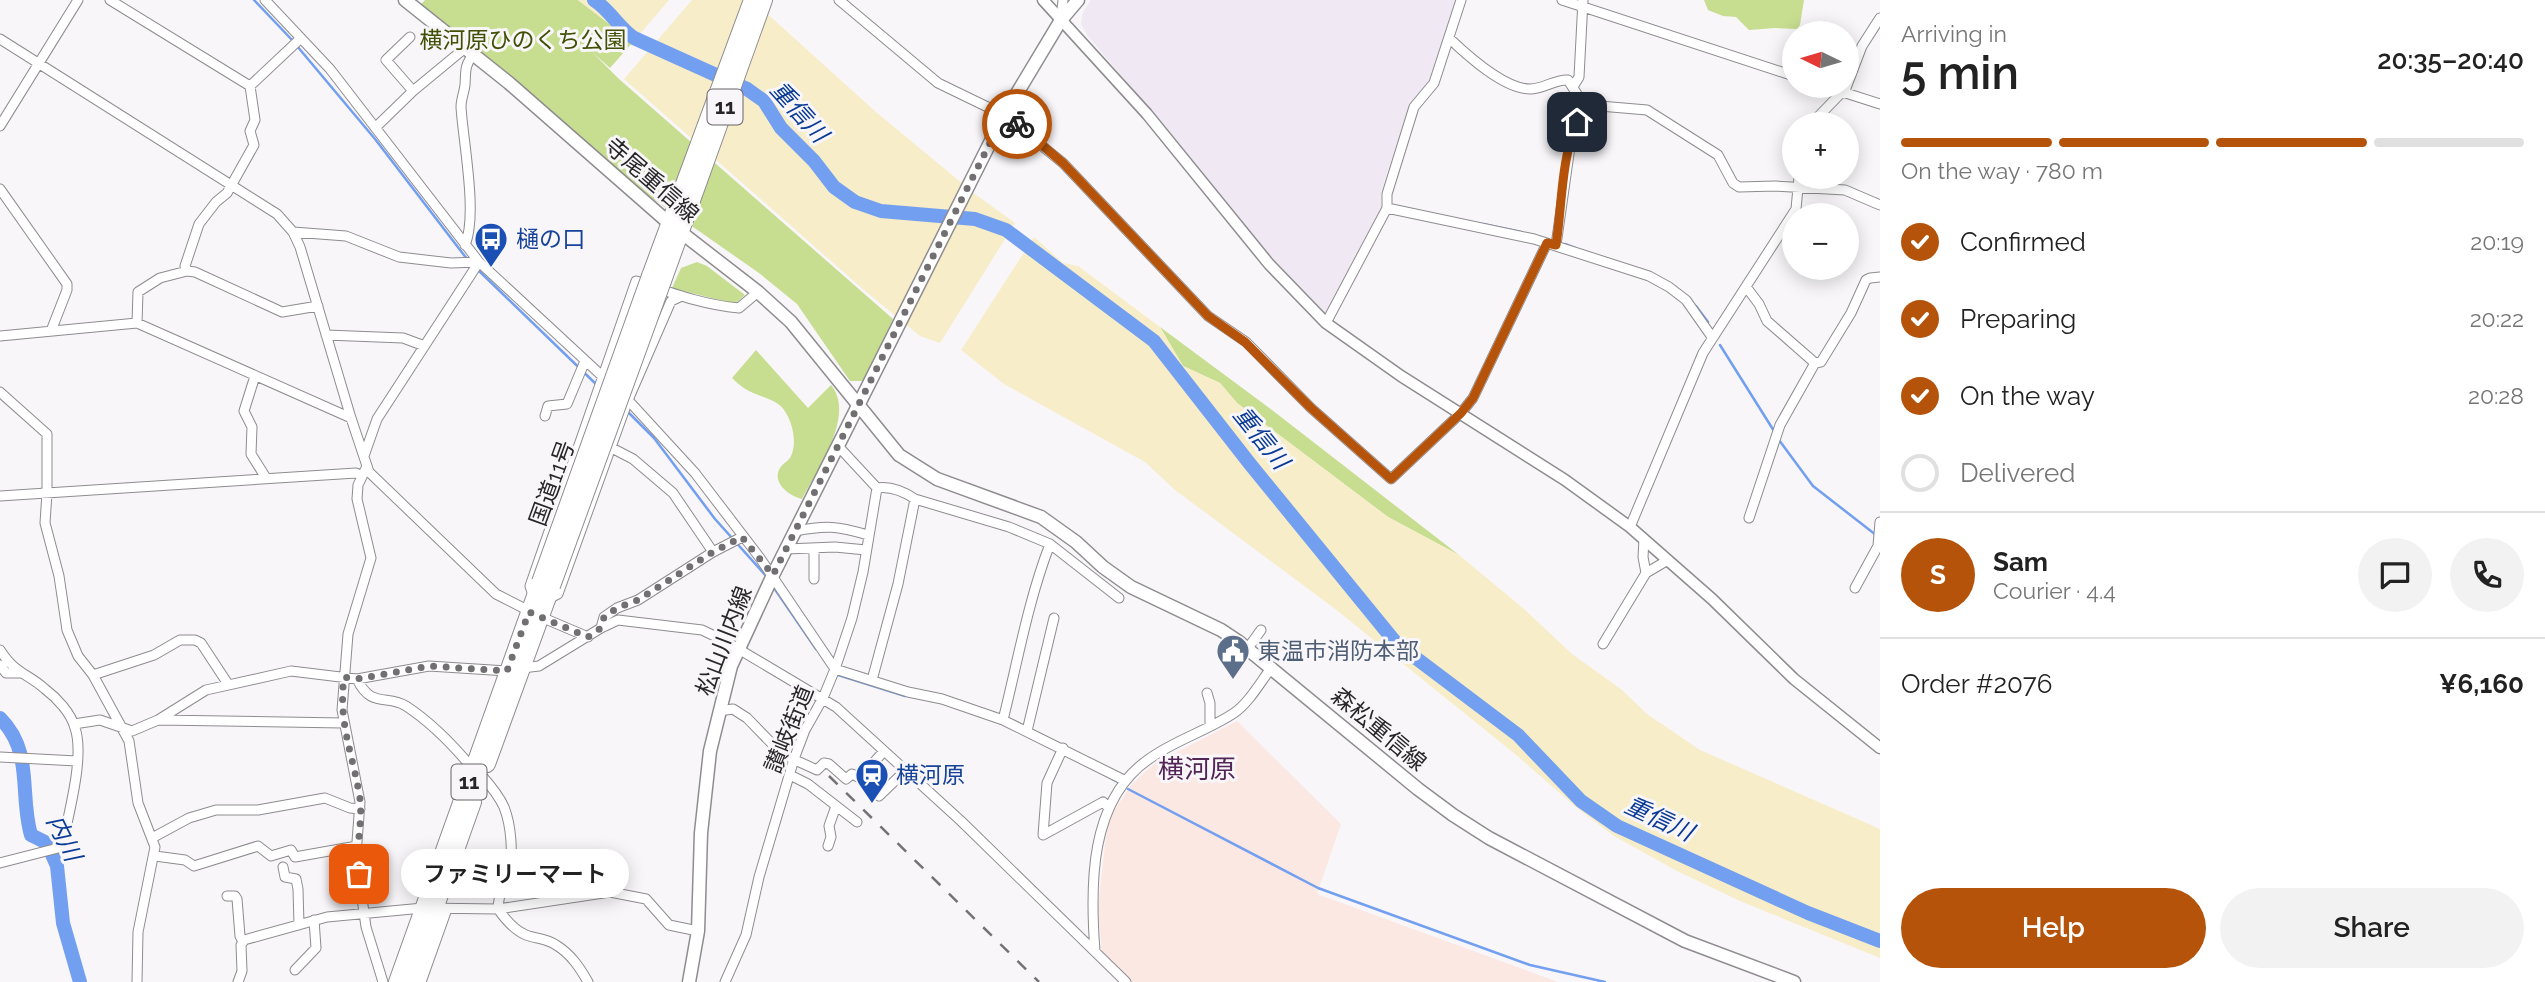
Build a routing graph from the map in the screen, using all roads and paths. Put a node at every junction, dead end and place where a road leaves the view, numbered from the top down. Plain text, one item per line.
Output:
1 (78, 0) edge
2 (110, 0) edge
3 (265, 0) edge
4 (405, 0) edge
5 (752, 0) edge
6 (764, 0) edge
7 (839, 0) edge
8 (1044, 0) edge
9 (1063, 0) edge
10 (1078, 0) edge
11 (1461, 0) edge
12 (1562, 0) edge
13 (1583, 4) edge
14 (1880, 18) edge
15 (1061, 20) junction
16 (410, 37) dead end
17 (301, 38) junction
18 (0, 39) edge
19 (1450, 39) junction
20 (469, 51) junction
21 (1859, 53) edge
22 (39, 63) junction
23 (1782, 72) edge
24 (1574, 85) junction
25 (250, 86) junction
26 (413, 91) junction
27 (1859, 97) edge
28 (1837, 98) edge
29 (1582, 102) junction
30 (1880, 104) edge
31 (1823, 112) edge
32 (1004, 115) junction
33 (0, 126) edge
34 (376, 127) junction
35 (232, 185) junction
36 (1782, 187) edge
37 (0, 189) edge
38 (1799, 189) edge
39 (1822, 189) edge
40 (1880, 205) edge
41 (1387, 208) junction
42 (681, 210) junction
43 (674, 227) junction
44 (293, 232) junction
45 (465, 244) junction
46 (1551, 244) junction
47 (479, 262) junction
48 (187, 271) junction
49 (1880, 277) edge
50 (1747, 288) junction
51 (758, 292) junction
52 (682, 296) junction
53 (318, 306) junction
54 (136, 323) junction
55 (1326, 323) junction
56 (51, 331) junction
57 (326, 335) junction
58 (0, 336) edge
59 (1712, 337) junction
60 (422, 345) junction
61 (585, 362) junction
62 (1815, 363) junction
63 (255, 376) junction
64 (602, 377) junction
65 (0, 392) edge
66 (628, 400) junction
67 (859, 405) junction
68 (1461, 413) junction
69 (545, 416) dead end
70 (351, 418) junction
71 (583, 433) junction
72 (838, 446) junction
73 (612, 448) junction
74 (364, 456) junction
75 (367, 466) junction
76 (362, 476) junction
77 (266, 478) junction
78 (877, 488) junction
79 (47, 493) junction
80 (0, 496) edge
81 (915, 499) junction
82 (1749, 518) dead end
83 (1880, 522) edge
84 (1630, 527) junction
85 (795, 531) junction
86 (868, 535) junction
87 (742, 537) junction
88 (1644, 539) junction
89 (1050, 544) junction
90 (786, 549) junction
91 (814, 549) junction
92 (866, 551) junction
93 (713, 552) junction
94 (1668, 560) junction
95 (1646, 573) junction
96 (773, 575) junction
97 (814, 579) dead end
98 (1855, 588) dead end
99 (1119, 598) dead end
100 (541, 599) junction
101 (1055, 618) dead end
102 (601, 628) junction
103 (1261, 630) dead end
104 (588, 637) junction
105 (1603, 645) dead end
106 (1248, 648) junction
107 (0, 650) edge
108 (738, 650) junction
109 (0, 665) edge
110 (1272, 667) junction
111 (515, 670) junction
112 (834, 671) junction
113 (19, 673) junction
114 (93, 675) junction
115 (344, 677) junction
116 (357, 679) junction
117 (872, 680) junction
118 (228, 684) junction
119 (1207, 693) dead end
120 (823, 698) junction
121 (719, 711) junction
122 (158, 720) junction
123 (1003, 720) junction
124 (343, 723) junction
125 (74, 724) junction
126 (1210, 725) junction
127 (124, 729) junction
128 (1027, 731) junction
129 (1880, 748) edge
130 (1061, 750) junction
131 (884, 751) junction
132 (0, 757) edge
133 (794, 759) junction
134 (78, 761) junction
135 (817, 770) junction
136 (905, 771) junction
137 (478, 773) junction
138 (789, 775) junction
139 (860, 778) junction
140 (1124, 780) junction
141 (808, 784) junction
142 (836, 806) junction
143 (1108, 807) junction
144 (360, 808) junction
145 (856, 822) dead end
146 (152, 838) junction
147 (357, 846) junction
148 (828, 846) dead end
149 (155, 856) junction
150 (0, 863) edge
151 (283, 867) dead end
152 (228, 896) dead end
153 (435, 908) junction
154 (498, 909) junction
155 (365, 912) junction
156 (314, 920) junction
157 (299, 925) junction
158 (698, 931) junction
159 (243, 942) junction
160 (1095, 951) junction
161 (295, 970) dead end
162 (137, 982) edge
163 (238, 982) edge
164 (383, 982) edge
165 (397, 982) edge
166 (410, 982) edge
167 (421, 982) edge
168 (588, 982) edge
169 (688, 982) edge
170 (725, 982) edge
171 (1126, 982) edge
172 (1794, 982) edge

1 - 22 street
2 - 25 street
3 - 17 street
4 - 20 main road, 寺尾重信線
5 - 42 highway, 国道11号 / 11
6 - 42 highway, 国道11号 / 11
7 - 32 street
8 - 15 street
9 - 15 street
10 - 15 main road
11 - 19 street
12 - 13 street
13 - 23 street
13 - 24 street
14 - 21 street
15 - 32 main road
15 - 55 street
16 - 26 street
17 - 25 street
17 - 34 street
18 - 22 street
19 - 24 street
19 - 41 street
20 - 26 street
20 - 43 main road, 寺尾重信線
20 - 45 street
22 - 33 street
22 - 35 street
24 - 29 street
25 - 35 street
26 - 34 street
27 - 30 street
28 - 31 street
29 - 36 street
29 - 46 street
32 - 67 main road, 松山川内線
32 - 68 street
34 - 45 street
35 - 44 street
35 - 48 street
37 - 56 street
38 - 50 street
39 - 40 street
41 - 46 street
41 - 55 street
42 - 43 highway, 国道11号 / 11
43 - 51 main road, 寺尾重信線
43 - 100 highway, 国道11号 / 11, bridge
44 - 47 street
44 - 53 street
45 - 47 street
46 - 59 street
46 - 68 street
47 - 60 street
47 - 61 street
48 - 53 street
48 - 54 street
49 - 62 street
50 - 59 street
50 - 62 street
51 - 52 street
51 - 67 main road, 寺尾重信線
52 - 64 street
52 - 66 street
53 - 57 street
54 - 56 street
54 - 63 street
55 - 68 street
56 - 58 street
57 - 60 street
57 - 70 street
59 - 84 street
60 - 74 street
61 - 64 street
61 - 69 street
62 - 82 street
63 - 70 street
63 - 77 street
64 - 66 street
64 - 71 street
65 - 79 street
66 - 73 street
66 - 87 street
67 - 72 main road, 松山川内線
67 - 106 main road, 森松重信線
68 - 84 street
70 - 74 street
71 - 73 street
71 - 100 street
72 - 78 street
72 - 85 main road, 松山川内線
73 - 93 street
73 - 100 street
74 - 75 street
75 - 76 street
75 - 100 street
76 - 77 street
76 - 115 street
77 - 79 street
78 - 81 street
78 - 86 street, 讃岐街道
79 - 80 street
79 - 114 street
81 - 89 street
81 - 117 street
83 - 98 street
84 - 88 street
85 - 86 street
85 - 90 main road, 松山川内線
86 - 92 street, 讃岐街道
87 - 93 street
87 - 96 street
88 - 94 street
88 - 95 street
89 - 99 street
89 - 123 street
90 - 91 street
90 - 96 main road, 松山川内線
91 - 92 street
91 - 97 street
92 - 112 street, 讃岐街道
93 - 102 street
94 - 95 street
94 - 129 street
95 - 105 street
96 - 108 main road, 松山川内線
96 - 112 street
100 - 104 street
100 - 111 highway, 国道11号 / 11
101 - 128 street
102 - 104 street
102 - 108 street
103 - 106 street
104 - 111 street
106 - 110 main road, 森松重信線
107 - 113 street
108 - 120 street
108 - 121 main road, 松山川内線
109 - 113 street
110 - 126 street
110 - 172 main road, 森松重信線
111 - 116 street
111 - 137 highway, 国道11号 / 11
112 - 117 street
112 - 120 street, 讃岐街道
113 - 125 street
114 - 118 street
114 - 127 street
115 - 116 street
115 - 118 street
115 - 124 street
116 - 137 street
117 - 123 street
118 - 122 street
119 - 126 street
120 - 131 street
120 - 133 street, 讃岐街道
121 - 133 street
121 - 158 main road, 松山川内線
122 - 124 street
122 - 127 street
123 - 128 street
124 - 144 street
125 - 127 street
125 - 134 street
126 - 140 street
127 - 146 street
128 - 130 street
130 - 140 street
130 - 143 street
131 - 136 street
131 - 139 street
132 - 134 street
133 - 135 street
133 - 138 street, 讃岐街道
134 - 150 street
135 - 139 street
135 - 141 street
136 - 139 street
136 - 160 street
137 - 153 highway, 国道11号 / 11
137 - 154 street
138 - 141 street
138 - 170 street, 讃岐街道
140 - 143 street
141 - 142 street
142 - 145 street
142 - 148 street
143 - 160 street
144 - 146 street
144 - 147 street
146 - 149 street
147 - 149 street
147 - 155 street
149 - 162 street
151 - 157 street
152 - 159 street
153 - 154 street
153 - 155 street
153 - 165 highway, 国道11号 / 11
153 - 166 highway, 国道11号 / 11
153 - 167 street
154 - 158 street
154 - 168 street
155 - 156 street
155 - 164 street
156 - 157 street
156 - 161 street
157 - 159 street
158 - 169 main road, 松山川内線
159 - 163 street
160 - 171 street

